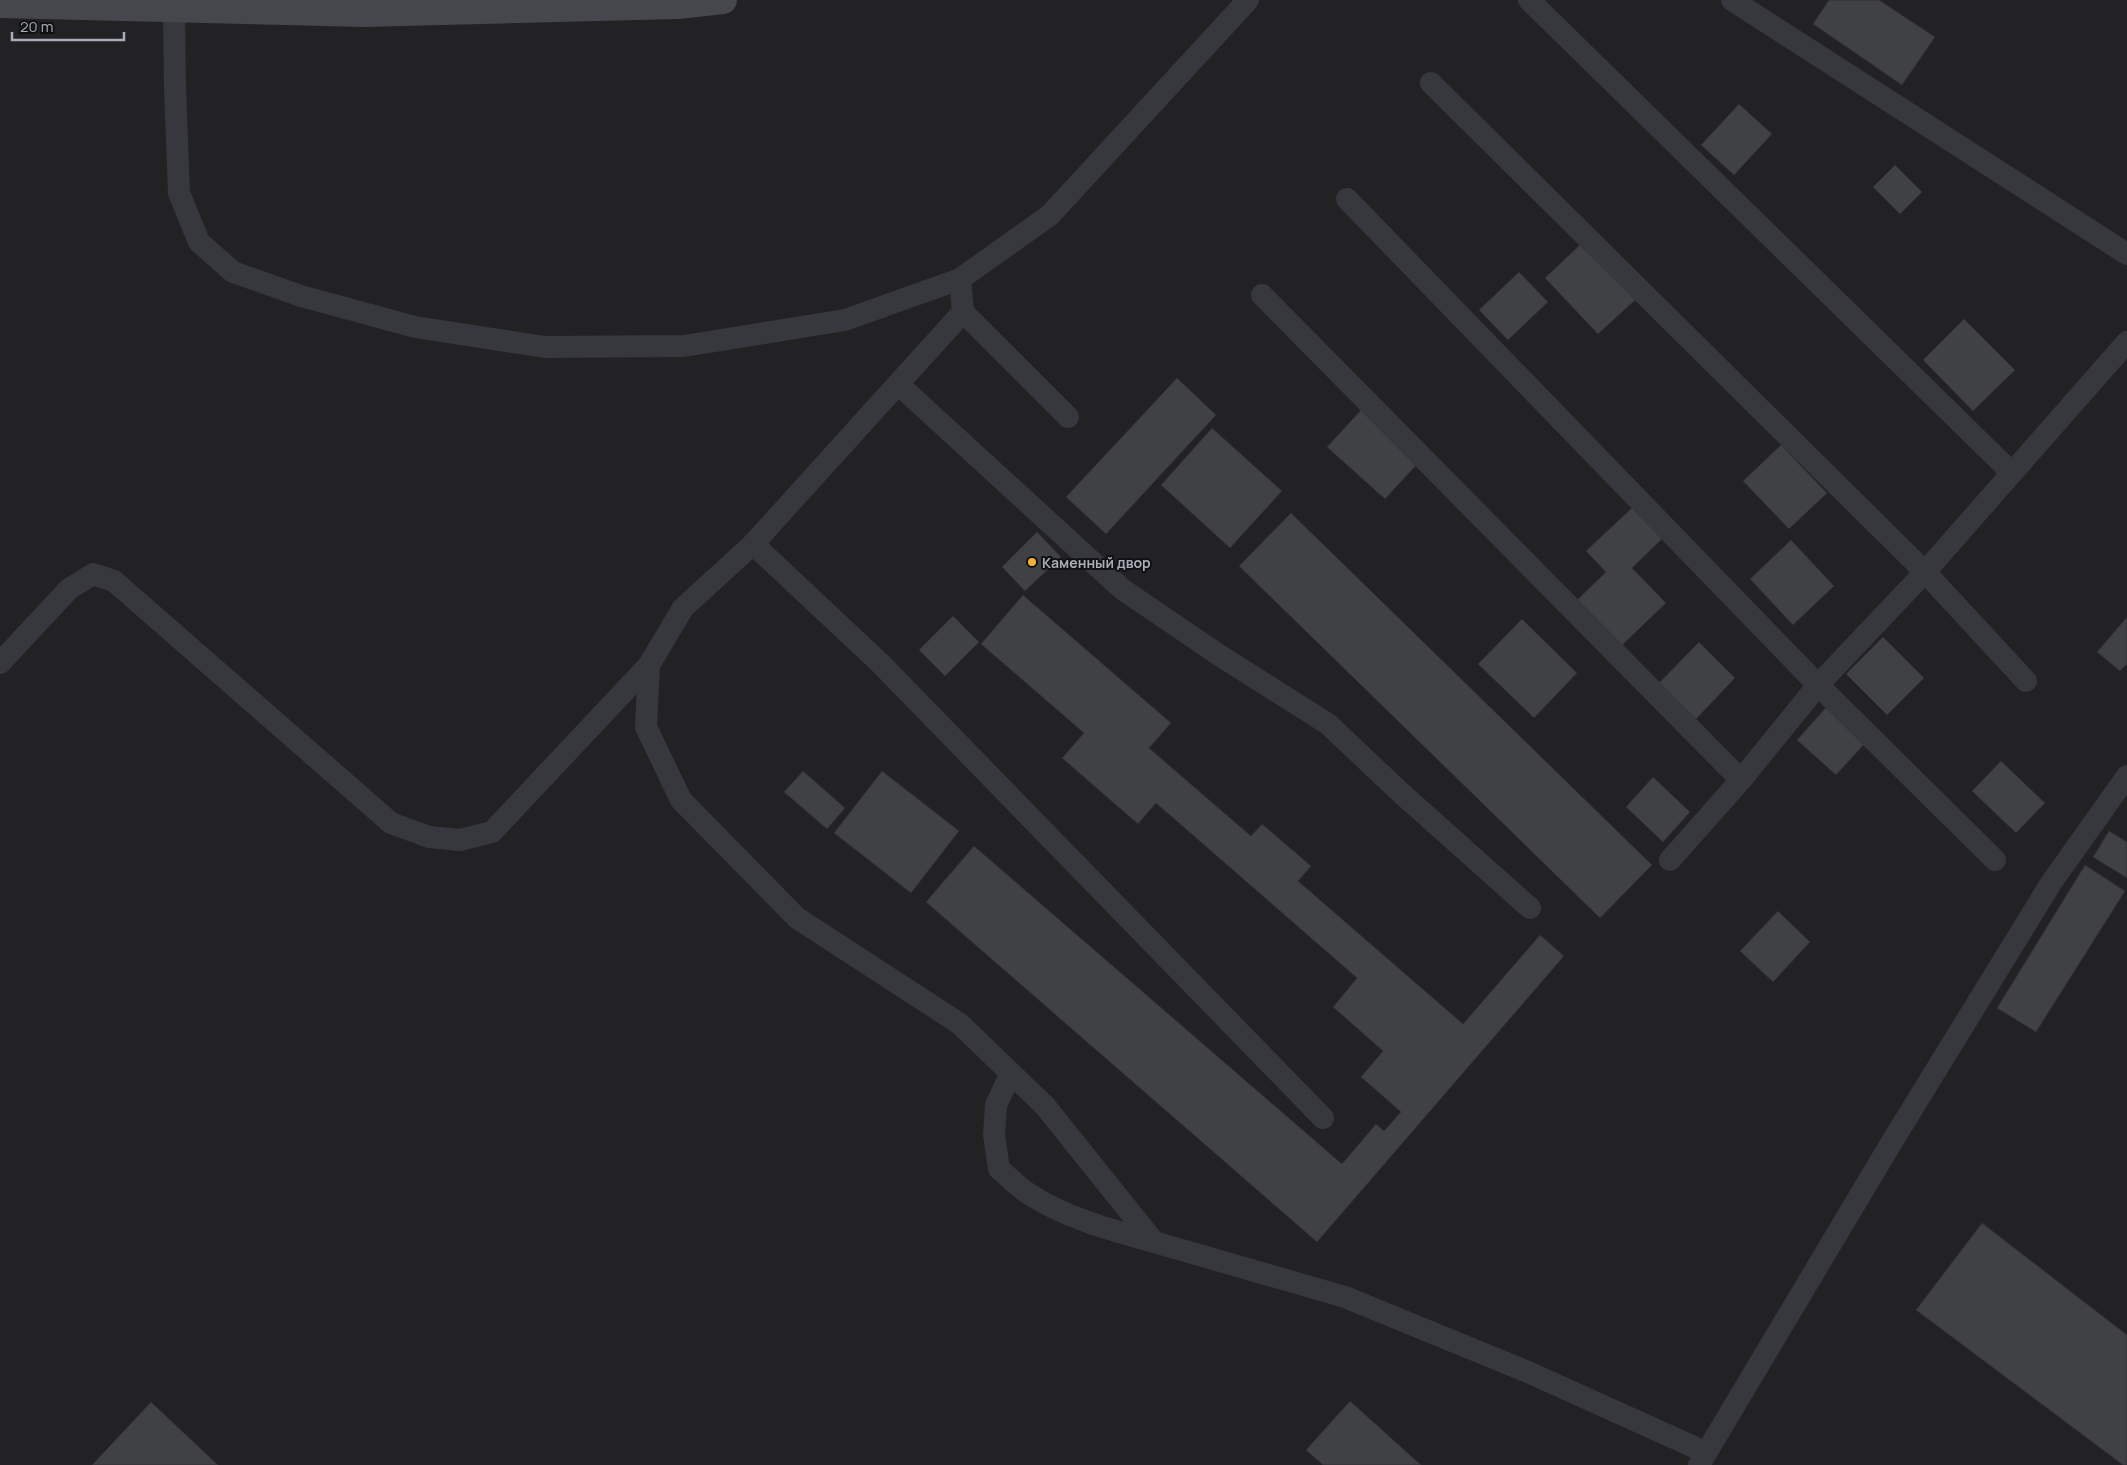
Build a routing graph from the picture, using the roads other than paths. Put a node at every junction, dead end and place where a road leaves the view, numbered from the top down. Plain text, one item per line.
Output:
1 (723, 0) edge
2 (1248, 0) edge
3 (1529, 0) edge
4 (1732, 0) edge
5 (0, 4) edge
6 (174, 10) junction
7 (1431, 83) dead end
8 (1347, 199) dead end
9 (2127, 254) edge
10 (960, 279) junction
11 (1262, 295) dead end
12 (963, 312) junction
13 (2127, 342) edge
14 (898, 384) junction
15 (1068, 417) dead end
16 (2012, 473) junction
17 (753, 544) junction
18 (1925, 572) junction
19 (0, 663) edge
20 (649, 664) junction
21 (2026, 681) dead end
22 (1818, 685) junction
23 (2127, 776) edge
24 (1741, 780) junction
25 (1670, 860) dead end
26 (1995, 860) dead end
27 (1530, 908) dead end
28 (1011, 1073) junction
29 (1323, 1118) dead end
30 (1154, 1242) junction
31 (1702, 1459) edge

1 - 6 street
2 - 10 lane
3 - 16 lane
4 - 9 lane
5 - 6 street
6 - 10 lane
7 - 18 lane
8 - 22 lane
10 - 12 lane
11 - 24 lane
12 - 14 lane
12 - 15 lane
13 - 16 lane
14 - 17 lane
14 - 27 lane
16 - 18 lane
17 - 20 lane
17 - 29 lane
18 - 21 lane
18 - 22 lane
19 - 20 lane
20 - 28 lane
22 - 24 lane
22 - 26 lane
23 - 31 lane
24 - 25 lane
28 - 30 lane
28 - 30 lane
30 - 31 lane

